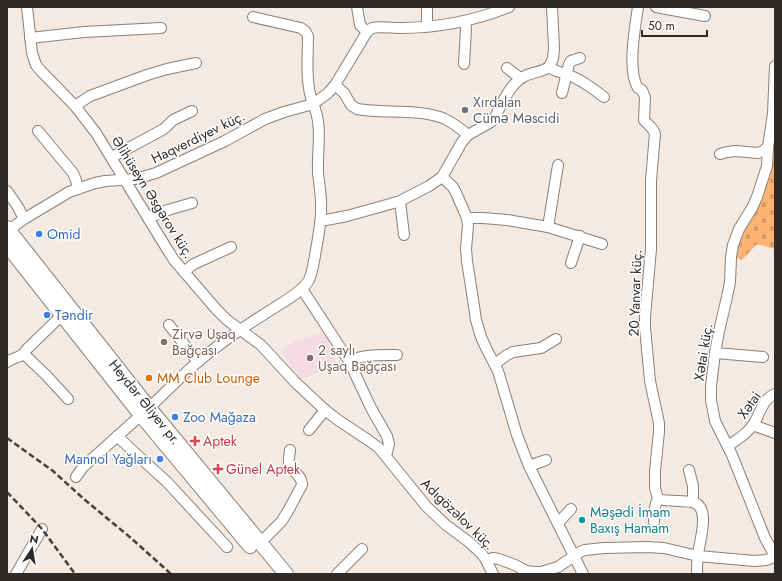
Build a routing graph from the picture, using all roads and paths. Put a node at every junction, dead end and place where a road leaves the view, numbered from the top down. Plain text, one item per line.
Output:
1 (27, 7) edge
2 (357, 7) edge
3 (427, 7) edge
4 (509, 7) edge
5 (552, 7) edge
6 (638, 7) edge
7 (656, 7) edge
8 (705, 16) dead end
9 (253, 17) dead end
10 (465, 21) junction
11 (427, 26) junction
12 (161, 28) dead end
13 (367, 32) junction
14 (30, 38) junction
15 (580, 58) dead end
16 (196, 63) dead end
17 (464, 64) dead end
18 (775, 66) edge
19 (549, 67) junction
20 (507, 68) dead end
21 (566, 74) junction
22 (520, 78) junction
23 (335, 84) junction
24 (562, 93) dead end
25 (604, 97) dead end
26 (313, 104) junction
27 (75, 106) junction
28 (192, 111) dead end
29 (38, 131) dead end
30 (468, 135) junction
31 (768, 148) junction
32 (720, 154) dead end
33 (112, 157) junction
34 (558, 165) dead end
35 (442, 177) junction
36 (124, 180) junction
37 (78, 189) junction
38 (7, 191) edge
39 (400, 201) junction
40 (192, 203) dead end
41 (148, 218) junction
42 (467, 218) junction
43 (24, 219) junction
44 (321, 220) junction
45 (548, 226) junction
46 (8, 230) edge
47 (404, 235) dead end
48 (580, 236) junction
49 (602, 244) dead end
50 (7, 245) edge
51 (231, 247) dead end
52 (570, 263) dead end
53 (184, 272) junction
54 (302, 288) junction
55 (62, 315) junction
56 (169, 325) dead end
57 (240, 330) junction
58 (556, 339) dead end
59 (715, 353) junction
60 (24, 354) junction
61 (397, 355) dead end
62 (763, 357) dead end
63 (349, 361) junction
64 (7, 362) edge
65 (198, 362) junction
66 (495, 364) junction
67 (775, 394) edge
68 (68, 399) dead end
69 (326, 410) junction
70 (145, 412) junction
71 (753, 425) junction
72 (309, 430) dead end
73 (775, 433) edge
74 (117, 436) junction
75 (728, 446) junction
76 (290, 450) dead end
77 (386, 456) junction
78 (546, 460) dead end
79 (529, 466) junction
80 (689, 470) dead end
81 (76, 477) dead end
82 (658, 499) junction
83 (693, 502) junction
84 (571, 509) dead end
85 (654, 522) dead end
86 (558, 523) junction
87 (42, 529) dead end
88 (260, 543) junction
89 (227, 547) dead end
90 (362, 549) dead end
91 (574, 555) junction
92 (698, 556) junction
93 (775, 556) edge
94 (486, 560) junction
95 (16, 574) edge
96 (273, 574) edge
97 (286, 574) edge
98 (338, 574) edge
99 (493, 574) edge
100 (583, 574) edge
101 (698, 574) edge

1 - 14 street, Əlihüseyn Əsgərov küç.
2 - 13 street
3 - 11 street
4 - 10 street
5 - 19 street
6 - 82 street, 20 Yanvar küç.
7 - 8 street
9 - 26 street
10 - 11 street
10 - 17 street
11 - 13 street
12 - 14 street
13 - 23 street
14 - 27 street, Əlihüseyn Əsgərov küç.
15 - 21 street
16 - 27 street
18 - 31 street, Xətai küç.
19 - 21 street
19 - 22 street
20 - 22 street
21 - 24 street
21 - 25 street
22 - 30 street
23 - 26 street
23 - 30 street
26 - 36 street, Haqverdiyev küç.
26 - 44 street
27 - 33 street, Əlihüseyn Əsgərov küç.
28 - 33 street
29 - 37 street
30 - 35 street
31 - 32 street
31 - 59 street, Xətai küç.
33 - 36 street, Əlihüseyn Əsgərov küç.
34 - 45 street
35 - 39 street
35 - 42 street
36 - 37 street, Haqverdiyev küç.
36 - 41 street, Əlihüseyn Əsgərov küç.
37 - 43 street, Haqverdiyev küç.
38 - 43 street
39 - 44 street
39 - 47 street
40 - 41 street
41 - 53 street, Əlihüseyn Əsgərov küç.
42 - 45 street
42 - 66 street
43 - 46 street, Haqverdiyev küç.
44 - 54 street
45 - 48 street
46 - 70 main road, Heydər Əliyev pr.
48 - 49 street
48 - 52 street
50 - 55 main road, Heydər Əliyev pr.
51 - 53 street
53 - 57 street, Əlihüseyn Əsgərov küç.
54 - 57 street
54 - 63 street
55 - 60 street
55 - 70 main road, Heydər Əliyev pr.
56 - 65 street
57 - 65 street
57 - 69 street, Əlihüseyn Əsgərov küç.
58 - 66 street
59 - 62 street
59 - 75 street, Xətai küç.
60 - 64 street
60 - 68 street
61 - 63 street
63 - 77 street
65 - 70 street
66 - 79 street
67 - 71 street, Xətai
69 - 72 street
69 - 77 street, Əlihüseyn Əsgərov küç.
70 - 74 street
70 - 88 main road, Heydər Əliyev pr.
70 - 96 main road, Heydər Əliyev pr.
71 - 73 street
71 - 75 street, Xətai
74 - 81 street
74 - 89 street
75 - 93 street, Xətai küç.
76 - 88 street
77 - 94 street, Adıgözəlov küç.
78 - 79 street
79 - 86 street
80 - 83 street
82 - 83 street
82 - 85 street
83 - 92 street
84 - 86 street
86 - 91 street
87 - 95 street
88 - 97 main road, Heydər Əliyev pr.
90 - 98 street
91 - 92 street
91 - 94 street
91 - 100 street
92 - 93 street
92 - 101 street
94 - 99 street, Adıgözəlov küç.

